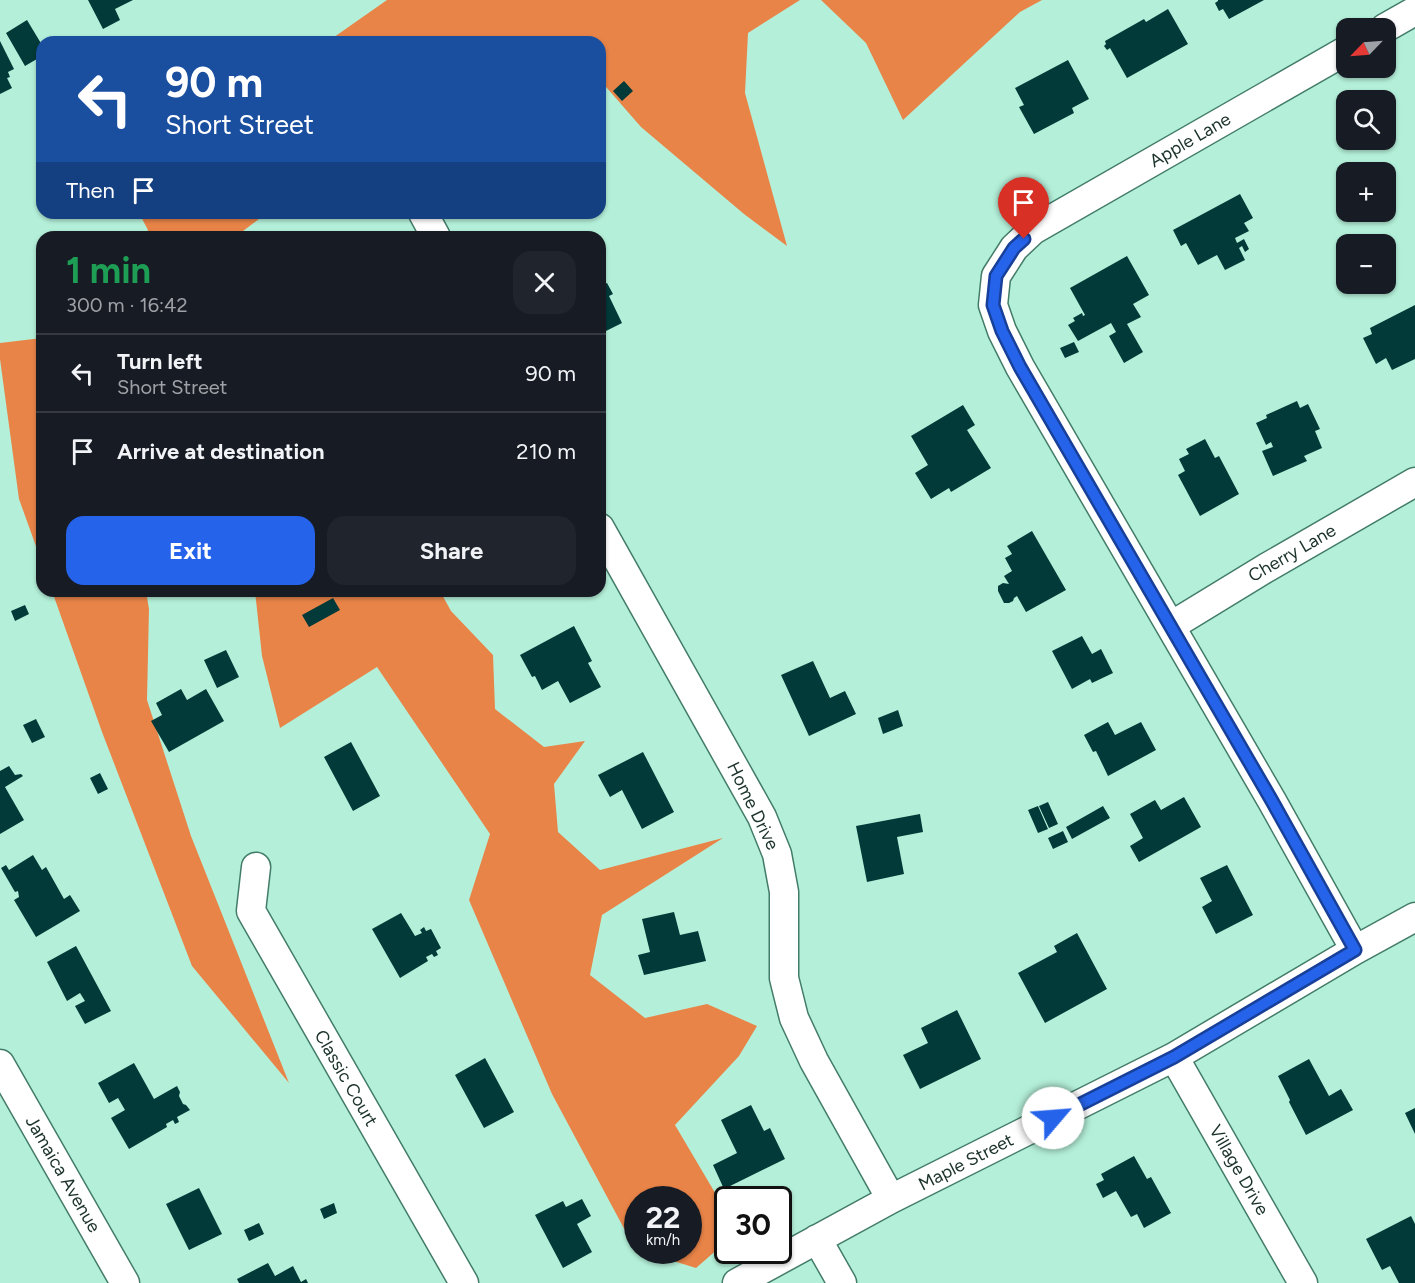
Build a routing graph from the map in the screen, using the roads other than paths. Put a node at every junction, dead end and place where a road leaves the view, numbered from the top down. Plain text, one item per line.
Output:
1 (1415, 11) edge
2 (1396, 22) edge
3 (1336, 56) edge
4 (1415, 482) edge
5 (606, 539) edge
6 (1171, 626) junction
7 (256, 867) dead end
8 (1415, 917) edge
9 (1355, 950) junction
10 (1174, 1057) junction
11 (0, 1064) edge
12 (891, 1199) junction
13 (818, 1239) junction
14 (125, 1283) edge
15 (464, 1283) edge
16 (737, 1283) edge
17 (842, 1283) edge
18 (1303, 1283) edge

1 - 2 street
3 - 6 street, Apple Lane
4 - 6 street, Cherry Lane
5 - 12 street, Home Drive
6 - 9 street, Apple Lane
7 - 15 street, Classic Court
8 - 9 street, Maple Street
9 - 10 street, Maple Street
10 - 12 street, Maple Street
10 - 18 street, Village Drive
11 - 14 street, Jamaica Avenue
12 - 13 street, Maple Street
13 - 16 street, Maple Street
13 - 17 street

